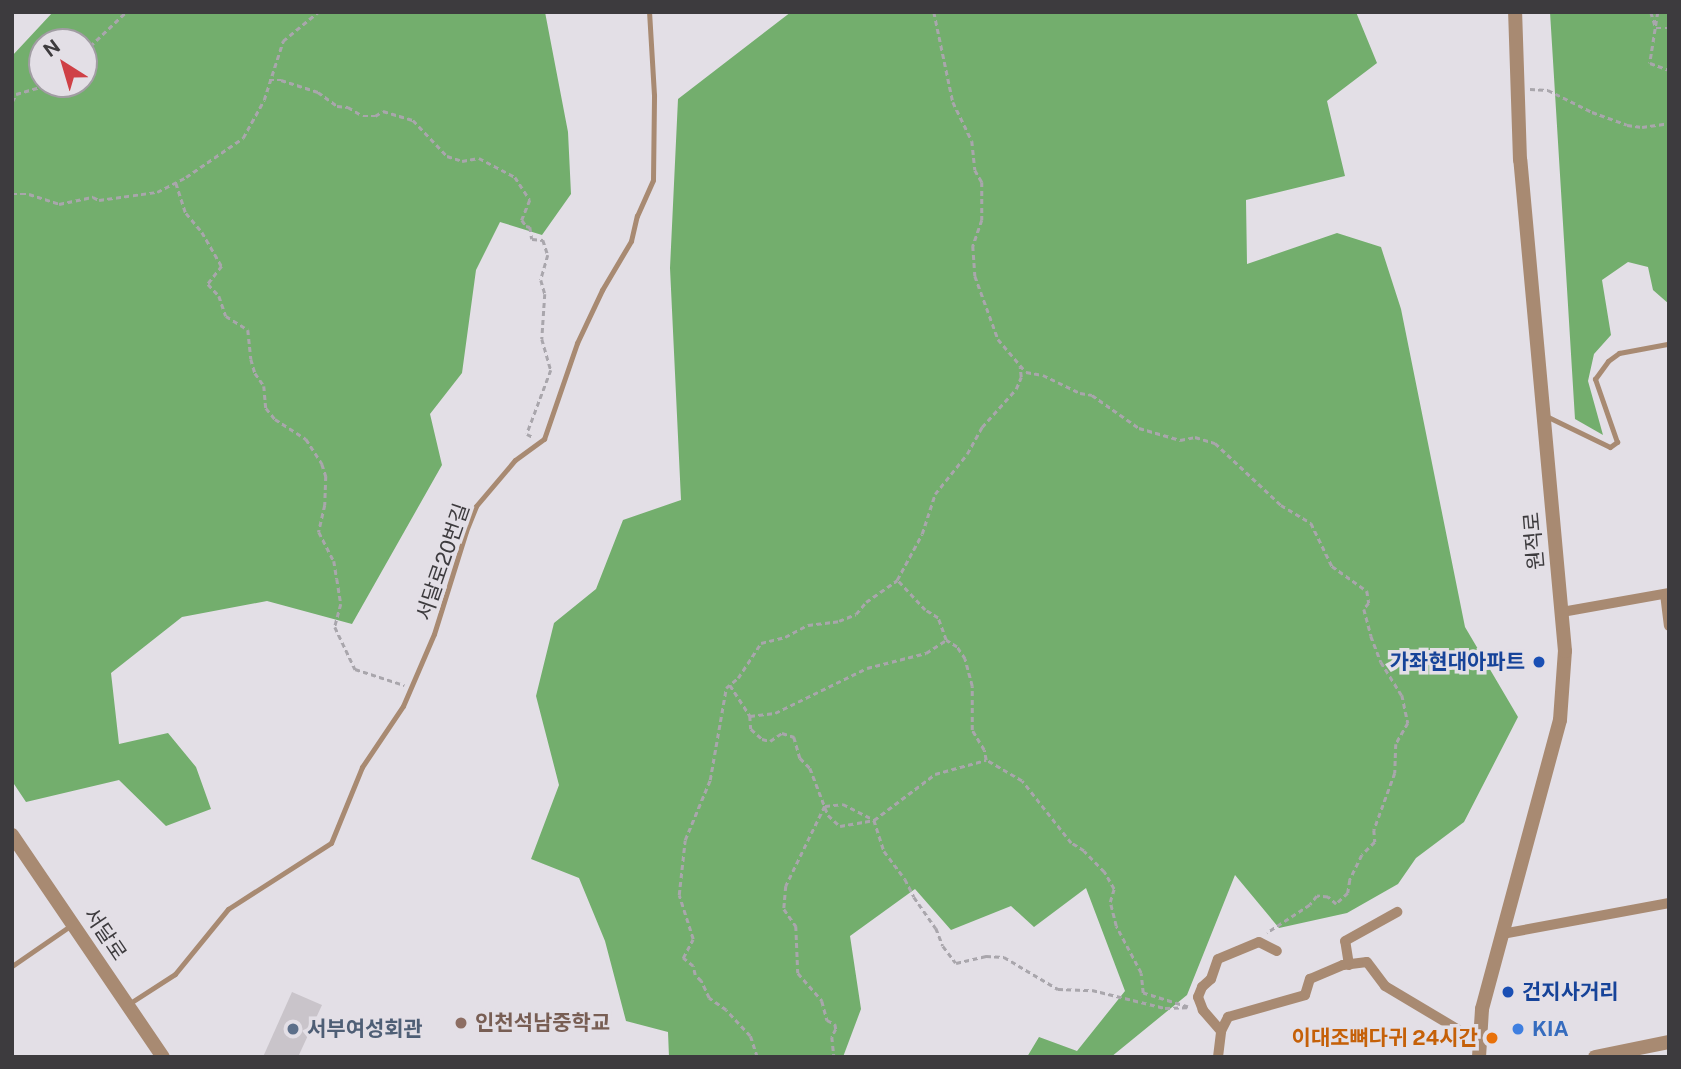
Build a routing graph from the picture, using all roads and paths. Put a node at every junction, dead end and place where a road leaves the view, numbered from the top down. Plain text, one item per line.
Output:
1 (126, 12) edge
2 (318, 12) edge
3 (649, 12) edge
4 (934, 12) edge
5 (1515, 12) edge
6 (1651, 12) edge
7 (1658, 12) edge
8 (1656, 28) junction
9 (1669, 28) edge
10 (98, 39) edge
11 (1669, 70) edge
12 (269, 80) junction
13 (1518, 89) junction
14 (28, 91) edge
15 (12, 102) edge
16 (1669, 123) edge
17 (176, 183) junction
18 (12, 194) edge
19 (1667, 344) edge
20 (1020, 367) junction
21 (1543, 415) junction
22 (544, 439) junction
23 (897, 580) junction
24 (1667, 594) edge
25 (1562, 612) junction
26 (1669, 626) edge
27 (946, 640) junction
28 (730, 685) junction
29 (410, 688) junction
30 (750, 716) junction
31 (986, 760) junction
32 (825, 806) junction
33 (874, 820) junction
34 (12, 835) edge
35 (1669, 903) edge
36 (1397, 912) dead end
37 (72, 924) junction
38 (1502, 934) junction
39 (1261, 936) dead end
40 (1277, 951) dead end
41 (1349, 965) junction
42 (12, 966) edge
43 (127, 1004) junction
44 (1457, 1029) dead end
45 (1221, 1031) junction
46 (1669, 1042) edge
47 (163, 1057) edge
48 (757, 1057) edge
49 (834, 1057) edge
50 (1218, 1057) edge
51 (1479, 1057) edge
52 (1595, 1057) edge

1 - 10 path
2 - 12 path
3 - 22 lane
4 - 20 path
5 - 13 street, 원적로
6 - 8 path
7 - 8 path
8 - 9 path
8 - 11 path
12 - 17 path
12 - 22 path
13 - 16 path
13 - 21 street, 원적로
14 - 15 path
17 - 18 path
17 - 29 path
19 - 21 lane
20 - 23 path
20 - 39 path
21 - 25 street, 원적로
22 - 29 lane, 서달로20번길
23 - 27 path
23 - 28 path
24 - 25 street
24 - 26 street
25 - 38 street, 원적로
27 - 30 path
27 - 31 path
28 - 30 path
28 - 48 path
29 - 43 lane, 서달로20번길
30 - 32 path
31 - 33 path
31 - 33 path
32 - 33 path
32 - 33 path
32 - 49 path
34 - 37 street, 서달로
35 - 38 street
36 - 41 street
37 - 42 lane
37 - 43 street, 서달로
38 - 51 street, 원적로
40 - 45 street
41 - 44 street
41 - 45 street
43 - 47 street, 서달로
45 - 50 street
46 - 52 street

